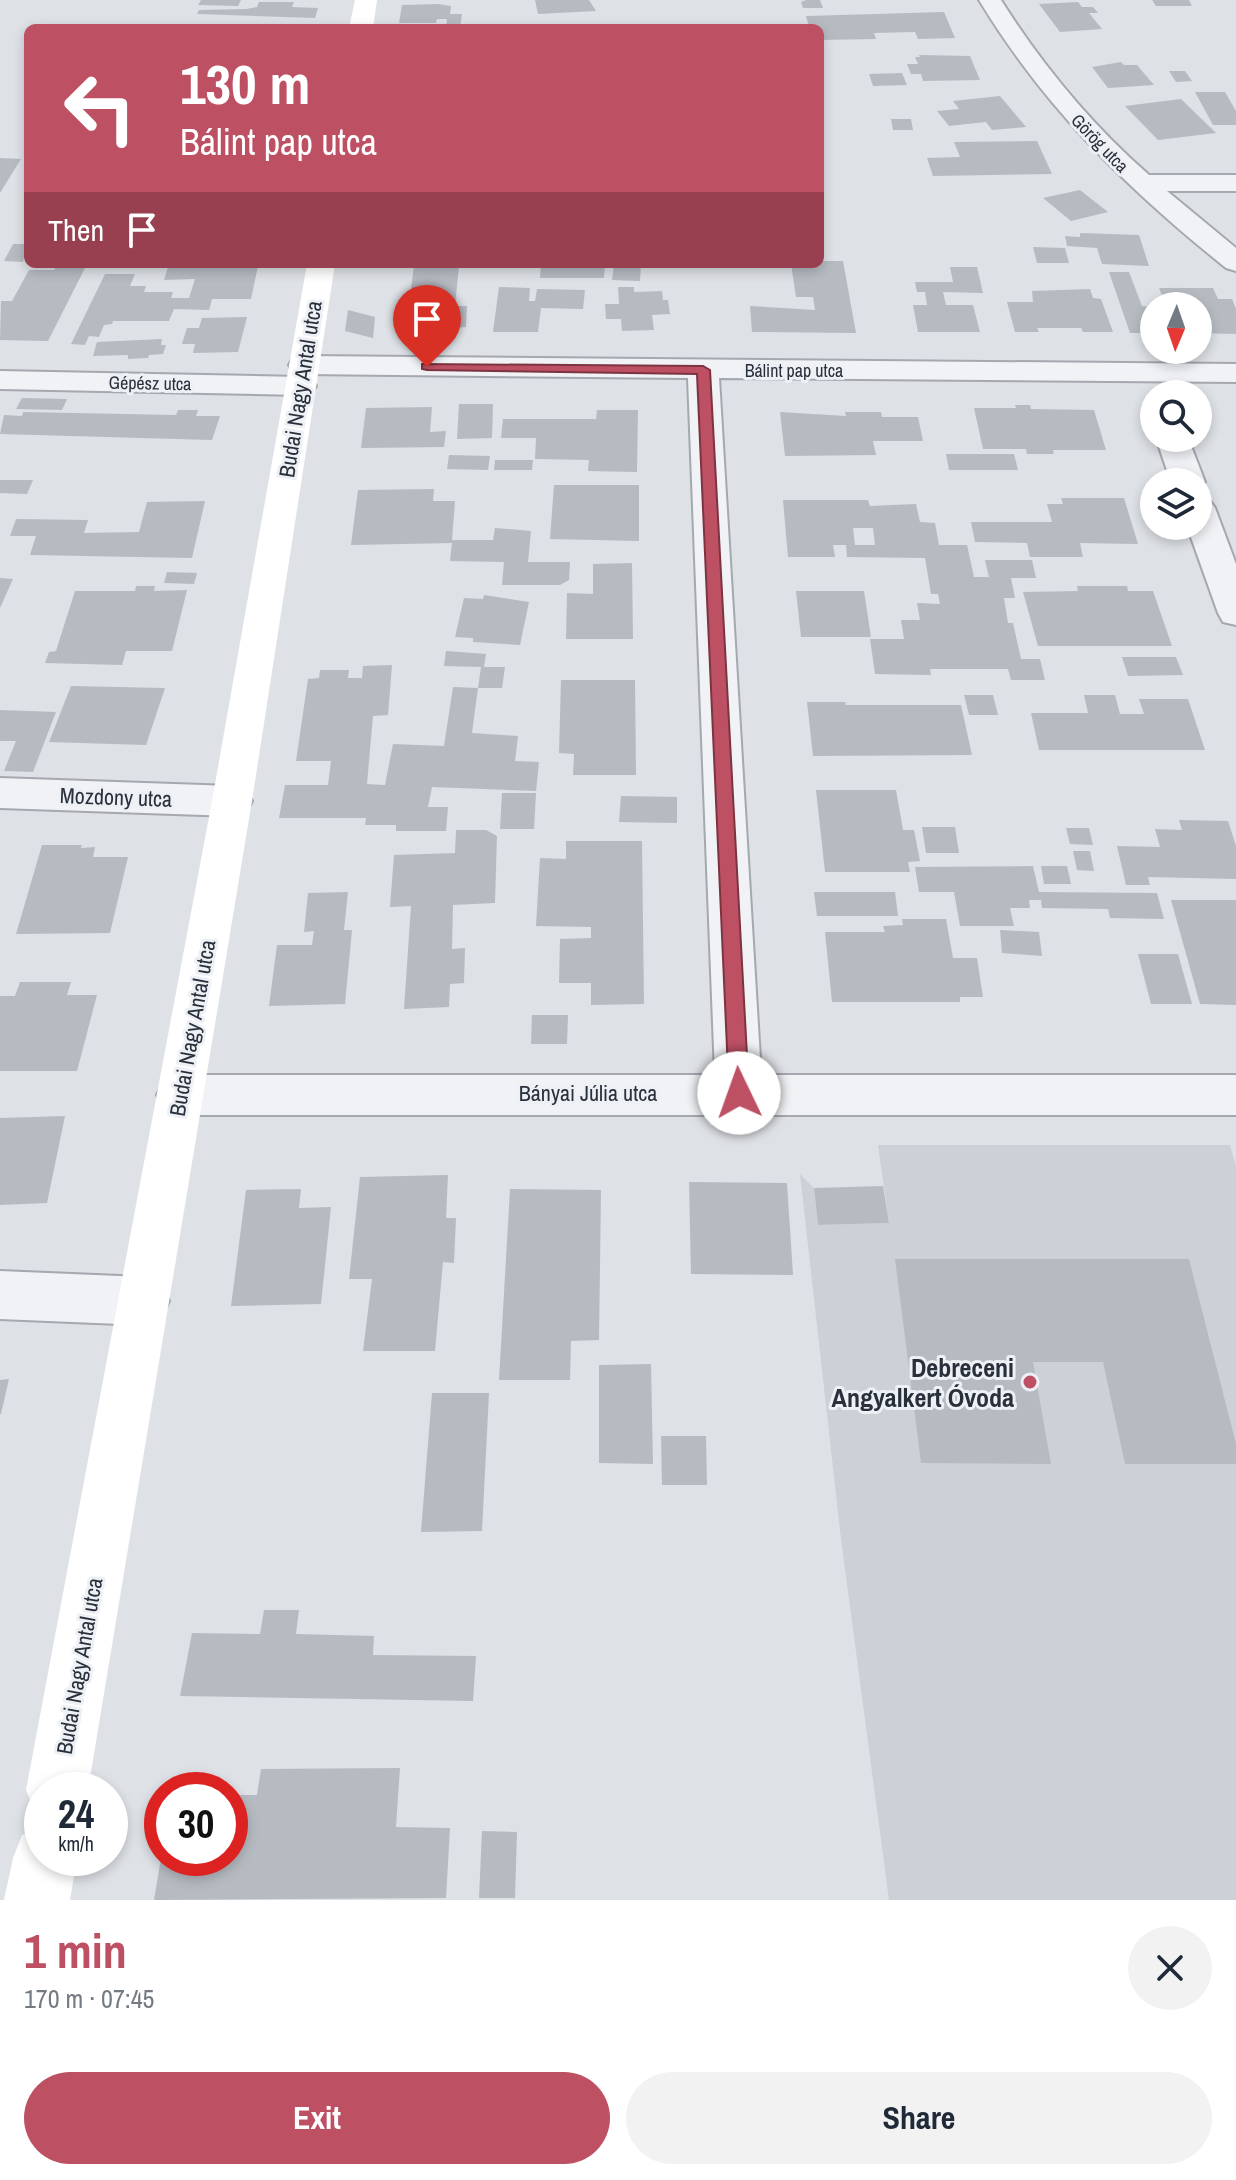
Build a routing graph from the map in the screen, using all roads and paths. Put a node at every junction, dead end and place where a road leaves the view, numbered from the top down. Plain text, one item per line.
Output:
1 (366, 0) edge
2 (990, 0) edge
3 (362, 24) edge
4 (1139, 183) junction
5 (1236, 183) edge
6 (1236, 262) edge
7 (320, 268) edge
8 (703, 370) junction
9 (1236, 373) edge
10 (302, 376) junction
11 (0, 380) edge
12 (1177, 380) edge
13 (1140, 383) edge
14 (1210, 540) edge
15 (1236, 613) edge
16 (0, 793) edge
17 (232, 801) junction
18 (739, 1093) junction
19 (181, 1095) junction
20 (1236, 1095) edge
21 (0, 1295) edge
22 (143, 1301) junction
23 (60, 1772) edge
24 (42, 1876) edge
25 (37, 1900) edge

1 - 3 street
2 - 4 street, Görög utca
4 - 5 street
4 - 6 street, Görög utca
7 - 10 street, Budai Nagy Antal utca
8 - 10 street, Bálint pap utca
8 - 13 street, Bálint pap utca
8 - 18 street
9 - 12 street, Bálint pap utca
10 - 11 street, Gépész utca
10 - 17 street, Budai Nagy Antal utca
14 - 15 street
16 - 17 street, Mozdony utca
17 - 19 street, Budai Nagy Antal utca
18 - 19 street, Bányai Júlia utca
18 - 20 street, Bányai Júlia utca
19 - 22 street, Budai Nagy Antal utca
21 - 22 street
22 - 23 street, Budai Nagy Antal utca
24 - 25 street

